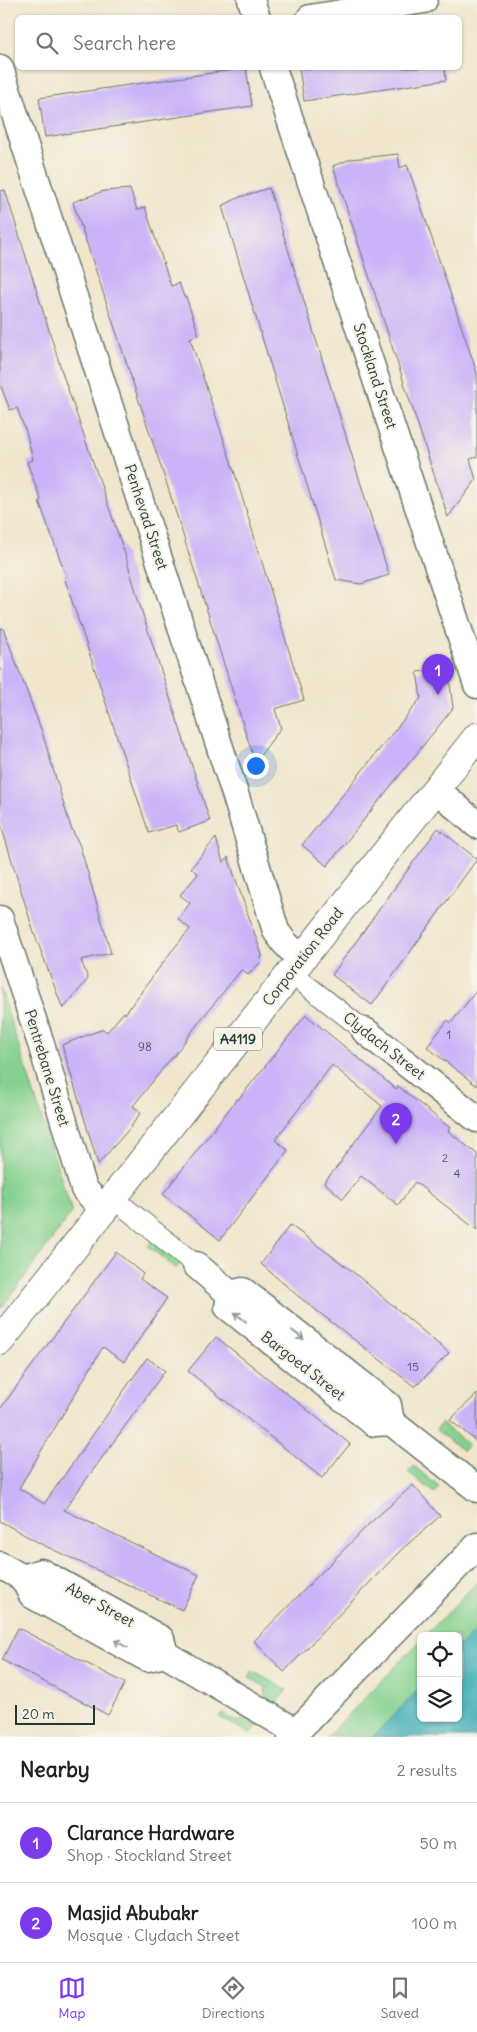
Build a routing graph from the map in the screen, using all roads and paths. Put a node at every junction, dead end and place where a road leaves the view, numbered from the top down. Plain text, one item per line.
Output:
1 (251, 0) edge
2 (424, 0) edge
3 (256, 15) edge
4 (329, 15) edge
5 (15, 59) edge
6 (0, 61) edge
7 (0, 68) edge
8 (274, 70) edge
9 (477, 685) edge
10 (477, 737) edge
11 (436, 789) junction
12 (477, 825) edge
13 (0, 919) edge
14 (296, 966) junction
15 (365, 1030) joint
16 (477, 1119) edge
17 (108, 1204) junction
18 (196, 1265) joint
19 (0, 1341) edge
20 (477, 1489) edge
21 (477, 1546) edge
22 (0, 1565) edge
23 (293, 1734) edge

1 - 3 street
2 - 4 street
5 - 6 street
7 - 14 street, Penhevad Street
8 - 9 street, Stockland Street
10 - 11 main road, Corporation Road / A4119
11 - 12 street
11 - 14 main road, Corporation Road / A4119
13 - 17 street, Pentrebane Street
14 - 15 street, Clydach Street
14 - 17 main road, Corporation Road / A4119
15 - 16 street, Clydach Street
17 - 18 street, Bargoed Street
17 - 19 main road, Corporation Road / A4119
18 - 20 street, Bargoed Street
21 - 23 street
22 - 23 street, Aber Street

